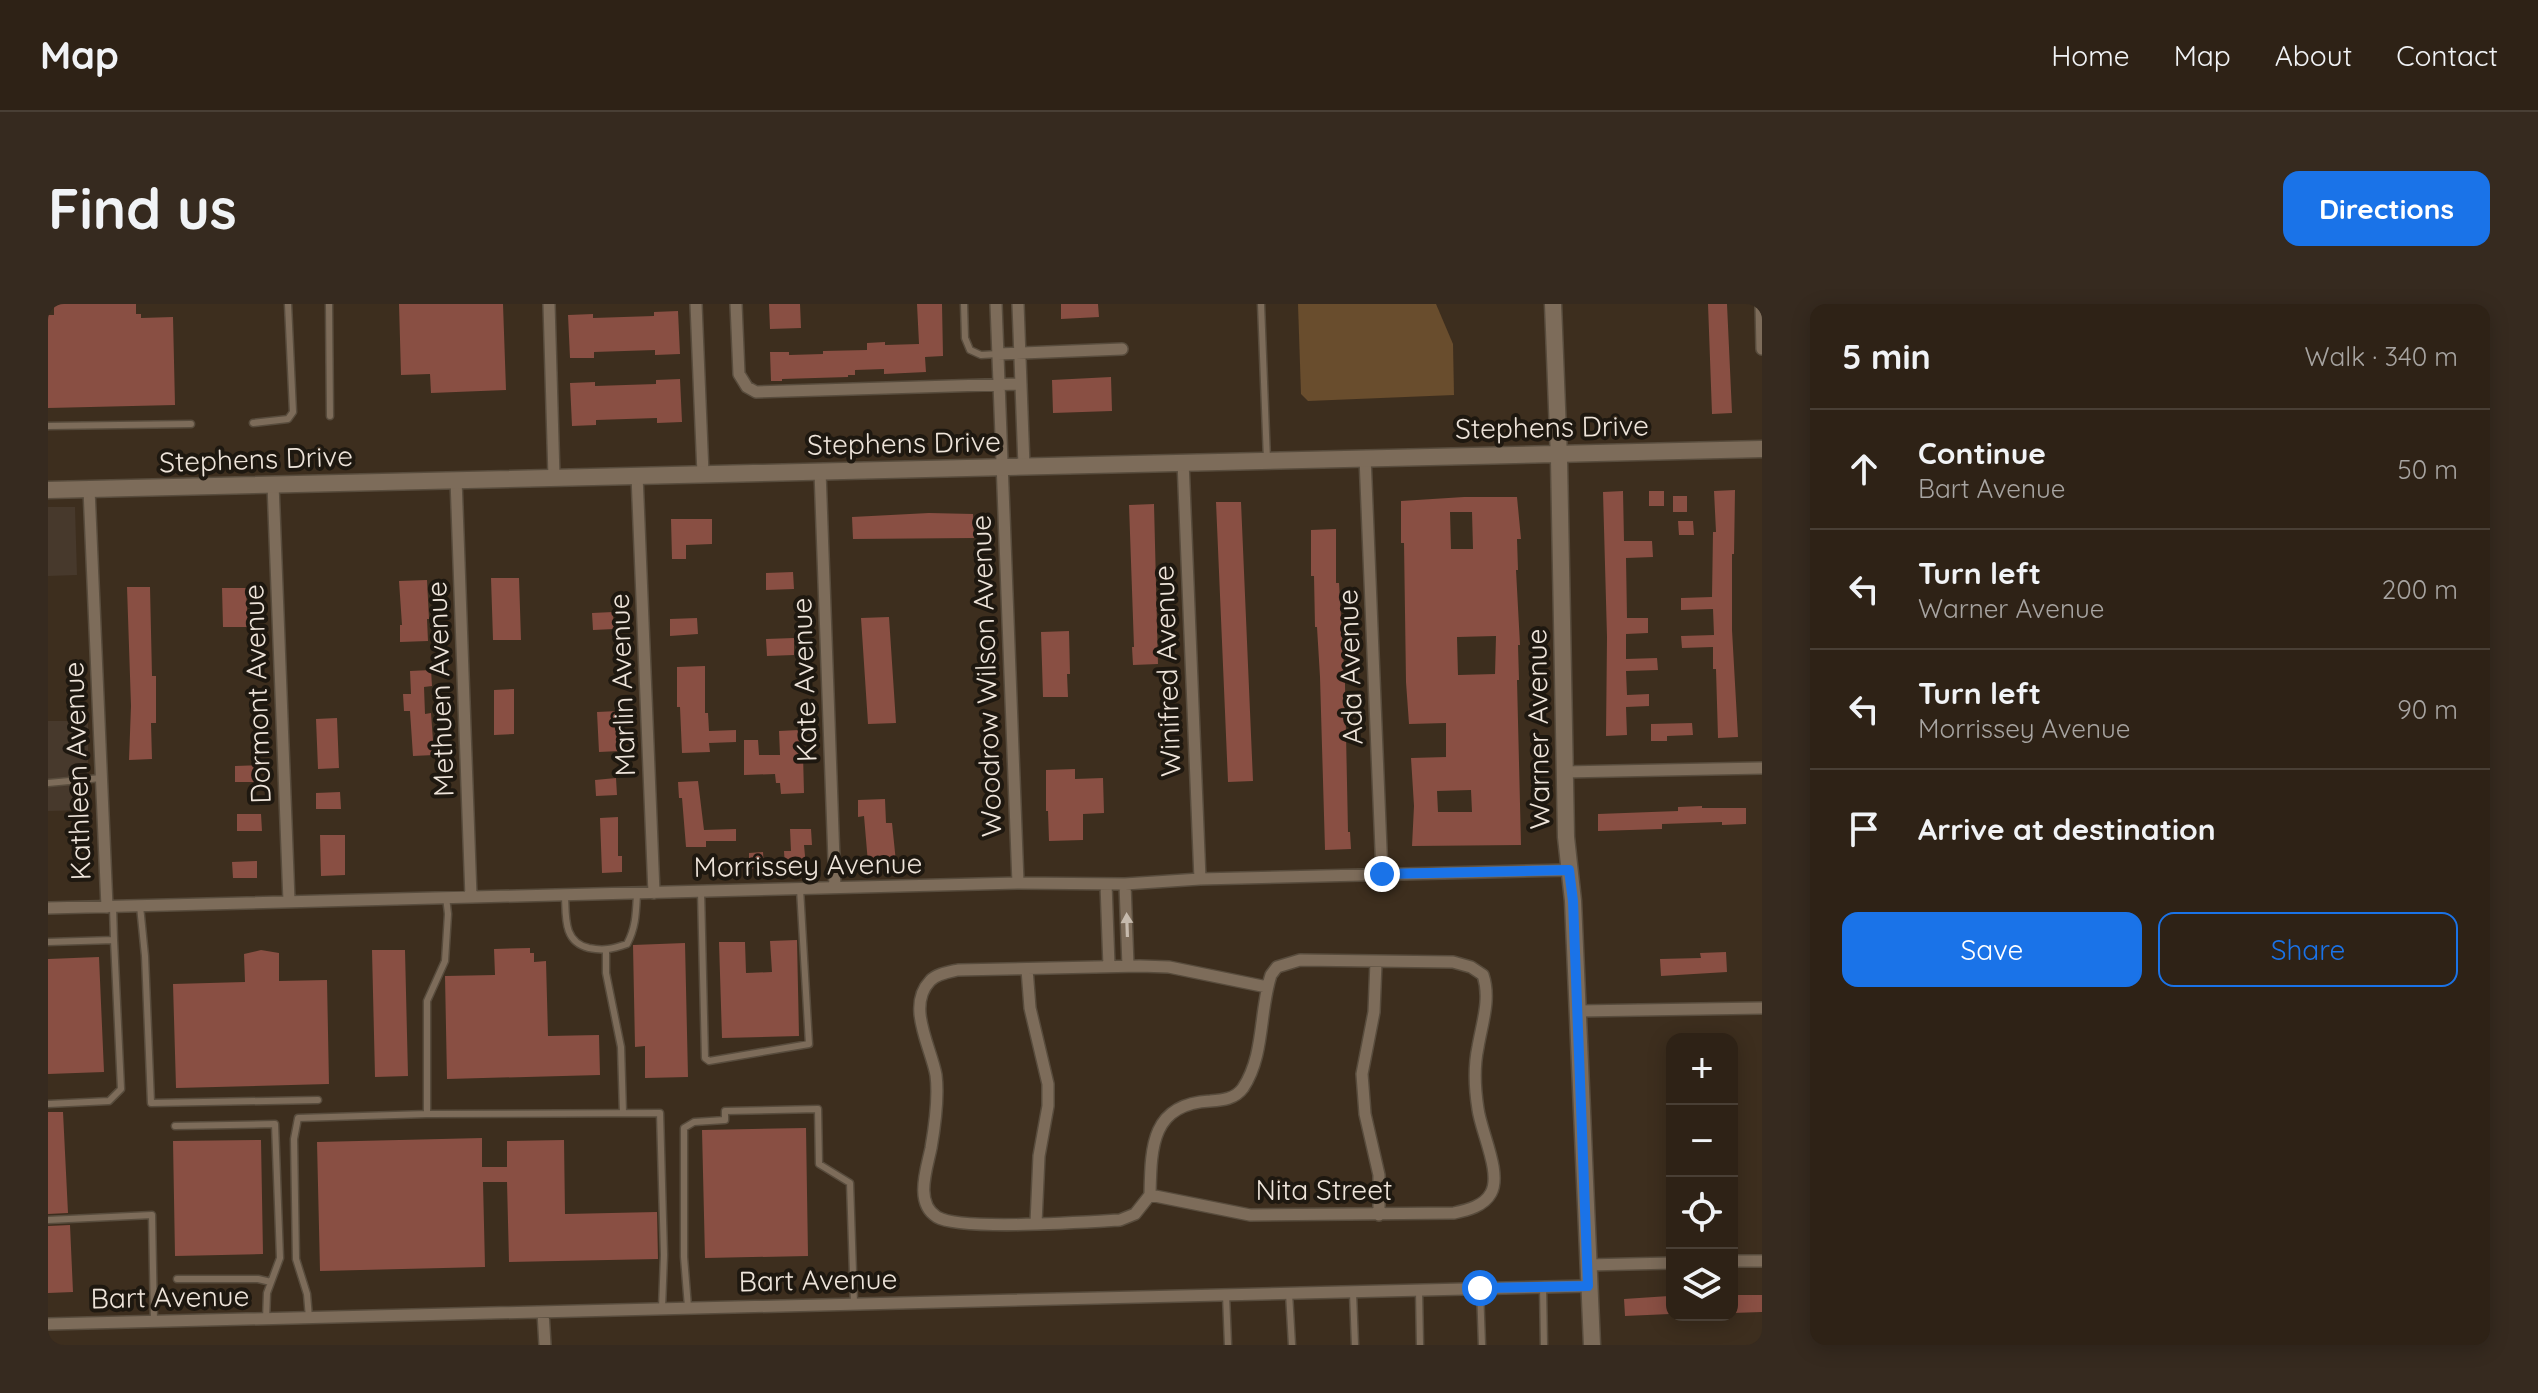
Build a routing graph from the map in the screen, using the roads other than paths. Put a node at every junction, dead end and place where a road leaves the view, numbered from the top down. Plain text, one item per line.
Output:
1 (288, 304) edge
2 (329, 304) edge
3 (549, 304) edge
4 (696, 304) edge
5 (736, 304) edge
6 (964, 304) edge
7 (996, 304) edge
8 (1018, 304) edge
9 (1261, 304) edge
10 (1553, 304) edge
11 (1761, 304) edge
12 (1122, 349) dead end
13 (1762, 349) edge
14 (1020, 353) junction
15 (998, 354) junction
16 (1021, 384) junction
17 (999, 385) junction
18 (330, 416) dead end
19 (253, 423) dead end
20 (191, 424) dead end
21 (48, 426) edge
22 (1762, 449) edge
23 (1559, 452) junction
24 (1365, 457) junction
25 (1267, 460) junction
26 (1183, 461) junction
27 (1001, 466) junction
28 (1024, 466) junction
29 (820, 471) junction
30 (703, 474) junction
31 (637, 475) junction
32 (554, 477) junction
33 (456, 479) junction
34 (273, 484) junction
35 (89, 489) junction
36 (48, 490) edge
37 (1762, 768) edge
38 (1564, 772) junction
39 (101, 778) junction
40 (48, 783) edge
41 (1569, 870) junction
42 (1382, 874) junction
43 (1200, 879) junction
44 (1018, 883) junction
45 (1106, 884) junction
46 (1125, 884) junction
47 (835, 888) junction
48 (800, 889) junction
49 (701, 892) junction
50 (637, 893) junction
51 (654, 893) junction
52 (565, 895) junction
53 (446, 897) junction
54 (471, 897) junction
55 (289, 901) junction
56 (140, 906) junction
57 (110, 907) junction
58 (48, 908) edge
59 (114, 940) junction
60 (48, 942) edge
61 (606, 951) junction
62 (1376, 962) junction
63 (1109, 966) junction
64 (1128, 966) junction
65 (1027, 969) junction
66 (1267, 987) junction
67 (1762, 1008) edge
68 (1578, 1011) junction
69 (318, 1100) dead end
70 (48, 1104) edge
71 (623, 1113) junction
72 (427, 1114) junction
73 (175, 1126) dead end
74 (1150, 1195) junction
75 (1379, 1215) junction
76 (48, 1220) edge
77 (1036, 1223) junction
78 (1738, 1261) edge
79 (1762, 1261) edge
80 (1666, 1263) edge
81 (1587, 1265) junction
82 (177, 1279) dead end
83 (271, 1282) junction
84 (1588, 1286) junction
85 (1543, 1287) junction
86 (1480, 1288) junction
87 (1419, 1290) junction
88 (1353, 1291) junction
89 (1289, 1293) junction
90 (1226, 1295) junction
91 (854, 1303) junction
92 (688, 1307) junction
93 (662, 1308) junction
94 (543, 1312) junction
95 (309, 1318) junction
96 (266, 1320) junction
97 (154, 1321) junction
98 (48, 1324) edge
99 (545, 1345) edge
100 (1228, 1345) edge
101 (1292, 1345) edge
102 (1355, 1345) edge
103 (1420, 1345) edge
104 (1482, 1345) edge
105 (1544, 1345) edge
106 (1592, 1345) edge

1 - 19 lane
2 - 18 lane
3 - 32 street
4 - 30 street
5 - 17 street
6 - 15 lane
7 - 15 street, Woodrow Wilson Avenue
8 - 14 street
9 - 25 lane
10 - 23 street, Warner Avenue
11 - 13 street
12 - 14 street
14 - 15 street
14 - 16 street
15 - 17 street, Woodrow Wilson Avenue
16 - 17 street
16 - 28 street
17 - 27 street, Woodrow Wilson Avenue
20 - 21 lane
22 - 23 street, Stephens Drive
23 - 24 street, Stephens Drive
23 - 38 street, Warner Avenue
24 - 25 street, Stephens Drive
24 - 42 street, Ada Avenue
25 - 26 street, Stephens Drive
26 - 28 street, Stephens Drive
26 - 43 street, Winifred Avenue
27 - 28 street, Stephens Drive
27 - 29 street, Stephens Drive
27 - 44 street, Woodrow Wilson Avenue
29 - 30 street, Stephens Drive
29 - 47 street, Kate Avenue
30 - 31 street, Stephens Drive
31 - 32 street, Stephens Drive
31 - 51 street, Marlin Avenue
32 - 33 street, Stephens Drive
33 - 34 street, Stephens Drive
33 - 54 street, Methuen Avenue
34 - 35 street, Stephens Drive
34 - 55 street, Dormont Avenue
35 - 36 street, Stephens Drive
35 - 39 street, Kathleen Avenue
37 - 38 street
38 - 41 street, Warner Avenue
39 - 40 lane
39 - 57 street, Kathleen Avenue
41 - 42 street, Morrissey Avenue
41 - 68 street, Warner Avenue
42 - 43 street, Morrissey Avenue
43 - 46 street, Morrissey Avenue
44 - 45 street, Morrissey Avenue
44 - 47 street, Morrissey Avenue
45 - 46 street, Morrissey Avenue
45 - 63 street
64 -> 46 street
47 - 48 street, Morrissey Avenue
48 - 49 street, Morrissey Avenue
48 - 49 lane
49 - 51 street, Morrissey Avenue
50 - 51 street, Morrissey Avenue
50 - 52 street, Morrissey Avenue
50 - 61 lane
52 - 54 street, Morrissey Avenue
52 - 61 lane
53 - 54 street, Morrissey Avenue
53 - 55 street, Morrissey Avenue
53 - 72 lane
55 - 56 street, Morrissey Avenue
56 - 57 street, Morrissey Avenue
56 - 69 lane
57 - 58 street, Morrissey Avenue
57 - 59 lane
59 - 60 lane
59 - 70 lane
61 - 71 lane
62 - 66 street
62 - 75 street
62 - 75 street, Nita Street
63 - 64 street
63 - 65 street
64 - 66 street
65 - 77 street
65 - 77 street
66 - 74 street
67 - 68 street
68 - 81 street, Warner Avenue
71 - 72 lane
71 - 93 lane
72 - 95 lane
73 - 83 lane
74 - 75 street, Nita Street
74 - 77 street
76 - 97 lane
78 - 79 street
80 - 81 street
81 - 84 street, Warner Avenue
82 - 83 lane
83 - 96 lane
84 - 85 street, Bart Avenue
84 - 106 street, Warner Avenue
85 - 86 street, Bart Avenue
85 - 105 lane
86 - 87 street, Bart Avenue
86 - 104 lane
87 - 88 street, Bart Avenue
87 - 103 lane
88 - 89 street, Bart Avenue
88 - 102 lane
89 - 90 street, Bart Avenue
89 - 101 lane
90 - 91 street, Bart Avenue
90 - 100 lane
91 - 92 street, Bart Avenue
91 - 92 lane
92 - 93 street, Bart Avenue
93 - 94 street, Bart Avenue
94 - 95 street, Bart Avenue
94 - 99 street
95 - 96 street, Bart Avenue
96 - 97 street, Bart Avenue
97 - 98 street, Bart Avenue

